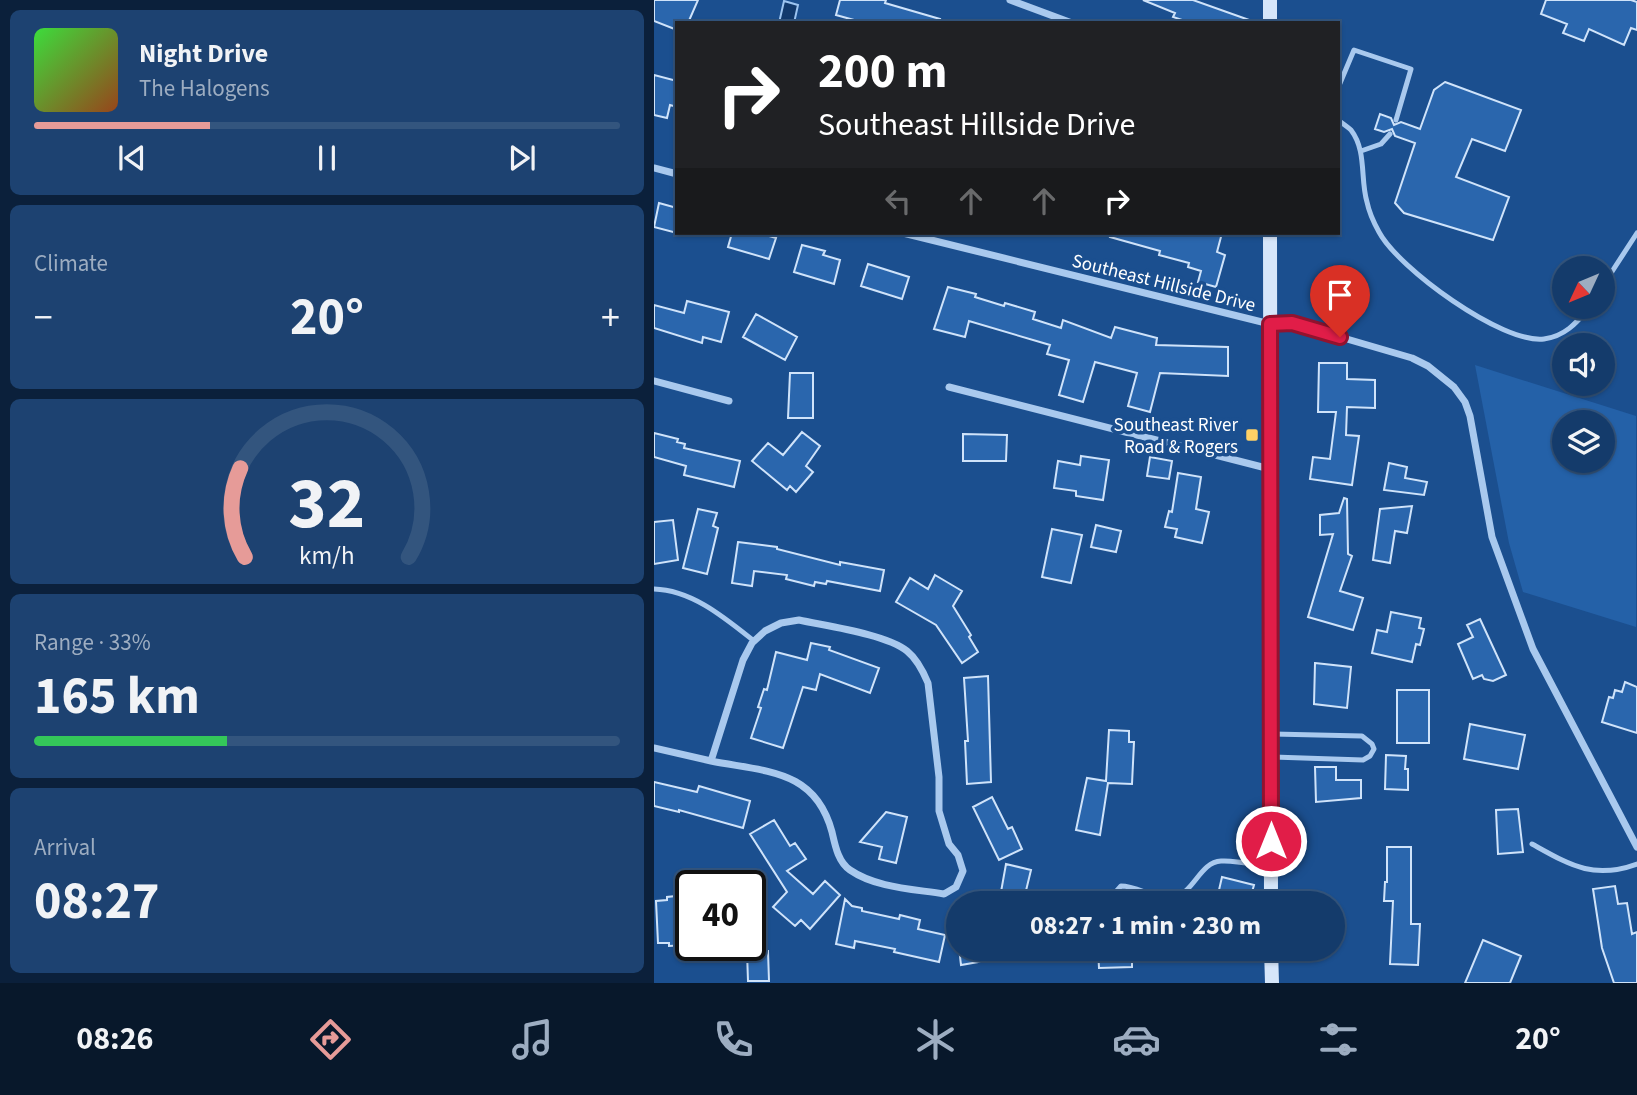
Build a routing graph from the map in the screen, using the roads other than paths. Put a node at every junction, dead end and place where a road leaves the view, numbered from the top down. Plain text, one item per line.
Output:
1 (1010, 0) edge
2 (1269, 0) edge
3 (1067, 21) edge
4 (1269, 21) edge
5 (1340, 84) edge
6 (1396, 120) dead end
7 (1340, 122) edge
8 (1390, 134) dead end
9 (1361, 151) junction
10 (654, 168) edge
11 (675, 173) edge
12 (1636, 233) edge
13 (911, 235) edge
14 (1270, 235) edge
15 (1615, 266) edge
16 (1580, 319) edge
17 (1270, 324) junction
18 (654, 381) edge
19 (949, 387) dead end
20 (729, 401) dead end
21 (1270, 469) junction
22 (654, 589) edge
23 (754, 641) junction
24 (1270, 733) junction
25 (654, 748) edge
26 (1270, 757) junction
27 (711, 761) junction
28 (1532, 844) dead end
29 (1636, 847) edge
30 (1636, 864) edge
31 (1271, 867) junction
32 (1117, 891) edge
33 (1148, 891) edge
34 (1183, 891) edge
35 (1271, 891) edge
36 (1271, 961) edge
37 (1272, 983) edge

1 - 3 street
2 - 4 street
5 - 6 lane
7 - 9 lane
8 - 9 lane
9 - 16 lane
10 - 11 street
12 - 15 lane
13 - 17 street, Southeast Hillside Drive
14 - 17 street
17 - 21 street
17 - 29 street, Southeast Hillside Drive
18 - 20 street
19 - 21 street
21 - 24 street
22 - 23 lane
23 - 27 street
23 - 27 street
24 - 26 street
24 - 26 lane
25 - 27 street
26 - 31 street
28 - 30 lane
31 - 34 lane
31 - 35 street
32 - 33 lane
36 - 37 street

